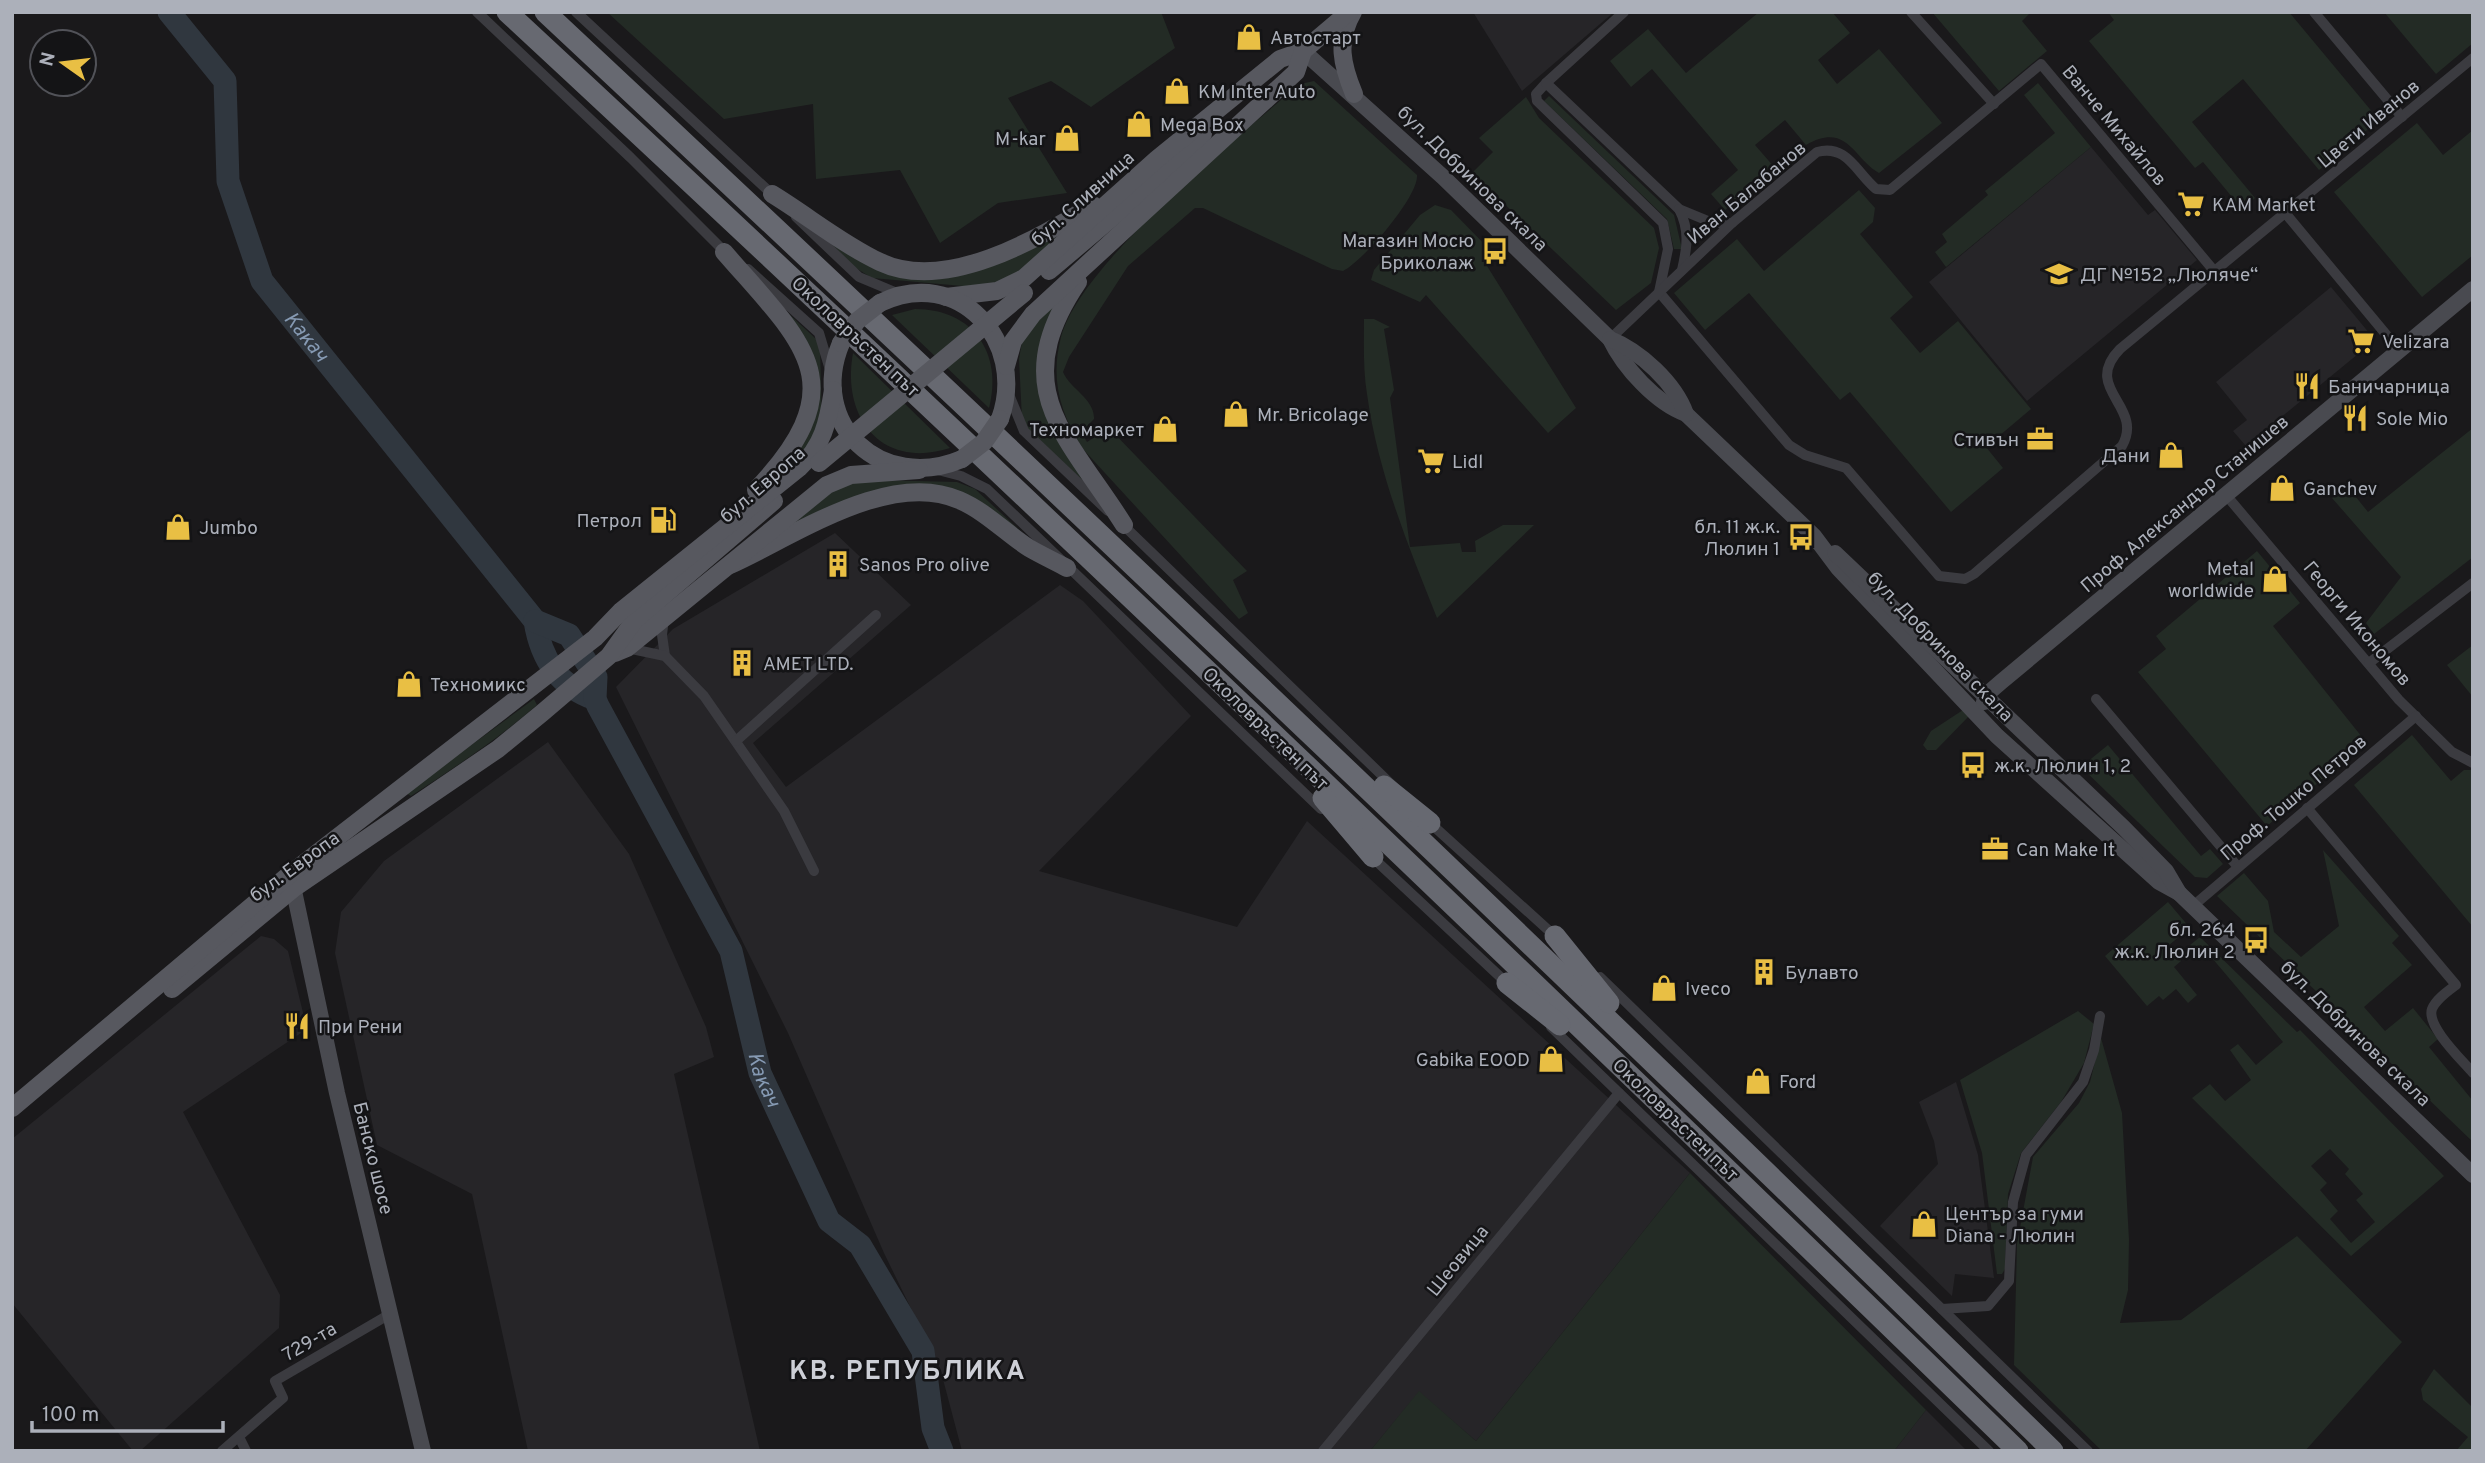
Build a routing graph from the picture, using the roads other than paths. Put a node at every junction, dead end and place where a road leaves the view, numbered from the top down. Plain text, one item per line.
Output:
1 (477, 12) edge
2 (507, 12) edge
3 (545, 12) edge
4 (576, 12) edge
5 (1351, 12) edge
6 (1624, 12) edge
7 (1911, 12) edge
8 (2314, 12) edge
9 (1303, 51) junction
10 (2473, 58) edge
11 (2041, 64) joint
12 (1546, 83) junction
13 (1354, 94) junction
14 (1233, 100) junction
15 (1993, 104) junction
16 (2402, 117) junction
17 (1233, 128) junction
18 (1180, 160) junction
19 (1126, 186) junction
20 (772, 194) junction
21 (1679, 209) junction
22 (2287, 214) junction
23 (1732, 223) junction
24 (724, 252) junction
25 (1094, 258) junction
26 (1682, 270) junction
27 (2215, 272) junction
28 (2473, 289) edge
29 (1659, 292) junction
30 (902, 295) junction
31 (946, 297) junction
32 (1610, 339) junction
33 (2399, 350) junction
34 (1006, 366) junction
35 (918, 380) joint
36 (832, 385) junction
37 (1007, 390) junction
38 (926, 469) junction
39 (2226, 495) junction
40 (729, 522) junction
41 (1124, 525) junction
42 (1814, 536) junction
43 (730, 565) junction
44 (1067, 568) junction
45 (2473, 583) edge
46 (876, 615) dead end
47 (664, 616) junction
48 (634, 621) junction
49 (595, 638) junction
50 (627, 648) junction
51 (609, 656) junction
52 (665, 656) junction
53 (2369, 663) junction
54 (1986, 695) junction
55 (1959, 697) junction
56 (2096, 699) dead end
57 (1254, 716) junction
58 (2416, 716) junction
59 (1979, 717) junction
60 (1296, 719) junction
61 (737, 741) junction
62 (2473, 763) edge
63 (2307, 808) junction
64 (1430, 823) junction
65 (1373, 857) junction
66 (2238, 867) junction
67 (814, 871) dead end
68 (292, 881) junction
69 (2179, 892) junction
70 (2193, 906) junction
71 (1555, 936) junction
72 (1507, 983) junction
73 (2100, 1016) dead end
74 (1666, 1072) junction
75 (2473, 1073) edge
76 (1648, 1092) junction
77 (1619, 1093) junction
78 (12, 1108) edge
79 (12, 1121) edge
80 (2473, 1175) edge
81 (1942, 1310) junction
82 (390, 1314) junction
83 (239, 1437) junction
84 (222, 1451) edge
85 (246, 1451) edge
86 (423, 1451) edge
87 (1323, 1451) edge
88 (1989, 1451) edge
89 (2018, 1451) edge
90 (2053, 1451) edge
91 (2088, 1451) edge

1 - 24 street
2 - 57 highway, Околовръстен път
3 - 60 highway, Околовръстен път
4 - 20 street
5 - 9 main road, бул. Сливница
5 - 13 main road
6 - 12 street
7 - 15 street
8 - 16 street
9 - 13 main road, бул. Добринова скала
9 - 14 main road, бул. Сливница
9 - 17 main road, бул. Сливница
10 - 16 street, Цвети Иванов
11 - 15 street, Иван Балабанов
11 - 27 street, Ванче Михайлов
12 - 21 street
12 - 29 street
13 - 32 main road, бул. Добринова скала
14 - 18 main road, бул. Сливница
14 - 19 main road, бул. Сливница
15 - 23 street, Иван Балабанов
16 - 22 street, Цвети Иванов
17 - 18 main road, бул. Сливница
17 - 25 main road, бул. Сливница
18 - 35 main road, бул. Сливница, bridge
19 - 20 main road
19 - 31 main road, бул. Сливница
20 - 30 street
21 - 23 street
21 - 26 street
22 - 27 street, Цвети Иванов
22 - 33 street
23 - 26 street, Иван Балабанов
24 - 36 street
24 - 40 main road
25 - 34 main road, бул. Сливница
25 - 41 main road
26 - 29 street, Иван Балабанов
27 - 29 street, Цвети Иванов
28 - 33 main road, Проф. Александър Станишев
29 - 32 street, Иван Балабанов
30 - 31 main road
30 - 36 main road, bridge
31 - 34 main road
32 - 42 main road, бул. Добринова скала
33 - 39 main road, Проф. Александър Станишев
34 - 37 main road
35 - 48 main road, бул. Европа, bridge
36 - 38 main road
36 - 40 main road, бул. Европа
37 - 38 main road, bridge
37 - 41 street
38 - 43 main road, бул. Европа
38 - 44 street, Околовръстен път
39 - 53 street, Георги Икономов
39 - 54 main road, Проф. Александър Станишев
40 - 49 main road, бул. Европа
41 - 64 street
42 - 54 main road, бул. Добринова скала
42 - 55 main road, бул. Добринова скала
43 - 44 main road
43 - 47 main road, бул. Европа
44 - 65 street, Околовръстен път
45 - 53 street
46 - 61 street
47 - 50 main road, бул. Европа
47 - 52 street
48 - 49 main road, бул. Европа
48 - 51 main road, бул. Европа
49 - 68 main road, бул. Европа
50 - 51 main road, бул. Европа
50 - 52 street
51 - 68 main road, бул. Европа
52 - 61 street
53 - 58 street, Георги Икономов
54 - 55 main road
54 - 59 main road
54 - 69 main road, бул. Добринова скала
55 - 59 main road, бул. Добринова скала
56 - 66 street
57 - 65 highway
57 - 76 highway, Околовръстен път
58 - 62 street, Георги Икономов
58 - 63 street, Проф. Тошко Петров
59 - 69 main road, бул. Добринова скала
60 - 64 highway
60 - 74 highway, Околовръстен път
61 - 67 street
63 - 66 street, Проф. Тошко Петров
63 - 75 street
64 - 71 street
65 - 72 street, Околовръстен път
66 - 70 street, Проф. Тошко Петров
68 - 78 main road, бул. Европа
68 - 79 main road, бул. Европа
68 - 82 main road, Банско шосе
69 - 70 main road, бул. Добринова скала
70 - 80 main road, бул. Добринова скала
71 - 74 highway
71 - 81 street
72 - 76 highway
72 - 77 street, Околовръстен път
73 - 81 street
74 - 90 highway, Околовръстен път
76 - 89 highway, Околовръстен път
77 - 87 street, Шеовица
77 - 88 street, Околовръстен път
81 - 91 street
82 - 83 street, 729-та
82 - 86 main road, Банско шосе
83 - 84 street, 729-та
83 - 85 street

